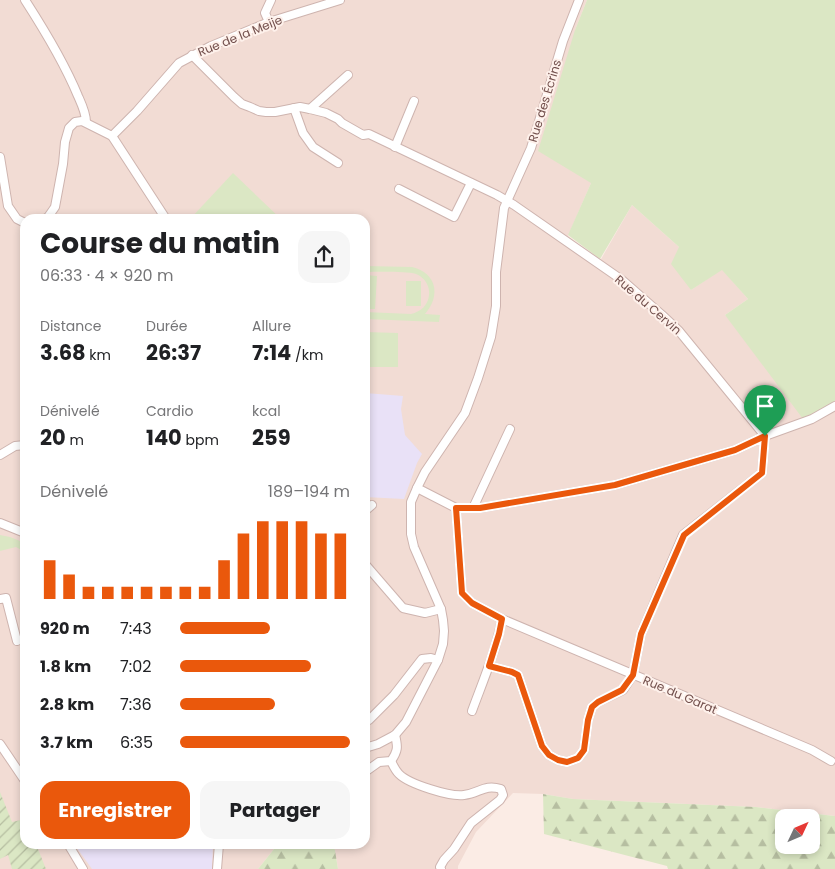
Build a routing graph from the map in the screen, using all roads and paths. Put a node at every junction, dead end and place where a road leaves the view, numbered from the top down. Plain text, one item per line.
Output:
1 (24, 0) edge
2 (271, 0) edge
3 (340, 0) edge
4 (579, 0) edge
5 (269, 22) junction
6 (192, 55) junction
7 (348, 76) dead end
8 (414, 102) dead end
9 (294, 108) junction
10 (310, 108) junction
11 (86, 122) junction
12 (112, 136) junction
13 (395, 147) junction
14 (0, 157) edge
15 (338, 163) dead end
16 (471, 183) junction
17 (399, 189) dead end
18 (507, 200) junction
19 (50, 214) edge
20 (163, 214) edge
21 (20, 220) edge
22 (835, 406) edge
23 (510, 429) dead end
24 (765, 436) junction
25 (20, 446) edge
26 (0, 455) edge
27 (417, 488) junction
28 (456, 508) junction
29 (473, 508) junction
30 (0, 522) edge
31 (20, 530) edge
32 (370, 570) edge
33 (0, 599) edge
34 (441, 609) junction
35 (502, 619) junction
36 (17, 640) dead end
37 (438, 660) junction
38 (489, 666) junction
39 (633, 675) junction
40 (472, 711) dead end
41 (370, 719) edge
42 (395, 735) junction
43 (0, 744) edge
44 (370, 746) edge
45 (830, 760) dead end
46 (391, 761) junction
47 (370, 768) edge
48 (20, 774) edge
49 (71, 849) edge
50 (218, 849) edge
51 (83, 869) edge
52 (218, 869) edge
53 (441, 869) edge

1 - 11 street
2 - 5 street
3 - 5 street, Rue de la Meije
4 - 18 street, Rue des Écrins
5 - 6 street, Rue de la Meije
6 - 9 street
6 - 12 street, Rue de la Meije
7 - 10 street
8 - 13 street
9 - 10 street
9 - 15 street
10 - 13 street, Rue du Cervin
11 - 12 street
11 - 19 street
12 - 20 street
13 - 16 street, Rue du Cervin
14 - 21 street
16 - 17 street
16 - 18 street, Rue du Cervin
18 - 24 street, Rue du Cervin
18 - 27 street, Rue des Écrins
22 - 24 street
23 - 29 street
24 - 29 street
24 - 39 street
25 - 26 street
27 - 28 street
27 - 34 street, Rue des Écrins
28 - 29 street
28 - 35 street, Rue du Garat
30 - 31 street
32 - 34 street
33 - 36 street
34 - 37 street, Rue des Écrins
35 - 38 street
35 - 39 street, Rue du Garat
37 - 41 street
37 - 42 street, Rue des Écrins
38 - 39 street
38 - 40 street
39 - 45 street, Rue du Garat
42 - 44 street
42 - 46 street
43 - 48 street
46 - 47 street
46 - 53 street
49 - 51 street
50 - 52 street

